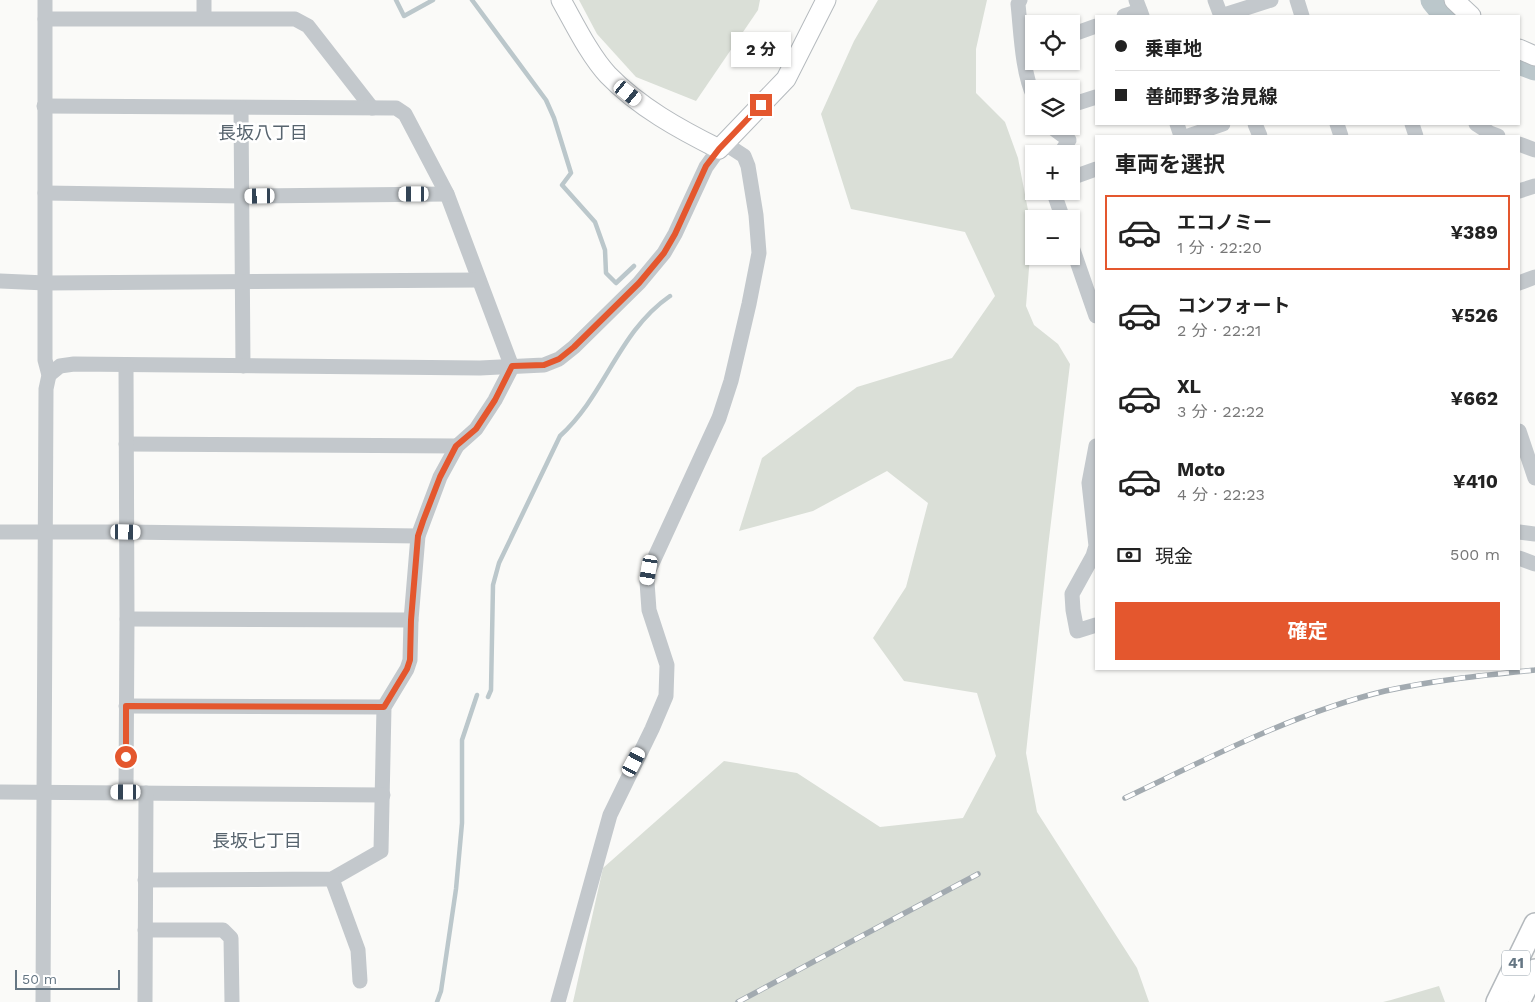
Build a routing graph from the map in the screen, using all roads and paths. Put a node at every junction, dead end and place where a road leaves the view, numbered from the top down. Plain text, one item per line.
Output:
1 (45, 0) edge
2 (204, 0) edge
3 (561, 0) edge
4 (826, 0) edge
5 (1020, 0) edge
6 (1215, 0) edge
7 (1271, 0) edge
8 (1297, 0) edge
9 (1454, 0) edge
10 (1139, 9) edge
11 (1126, 15) edge
12 (1221, 15) edge
13 (1224, 15) edge
14 (1302, 15) edge
15 (1470, 15) edge
16 (204, 18) junction
17 (45, 19) junction
18 (1095, 26) edge
19 (1080, 32) edge
20 (1025, 36) edge
21 (1520, 49) edge
22 (1535, 56) edge
23 (1095, 97) edge
24 (1080, 102) edge
25 (44, 106) junction
26 (241, 108) junction
27 (372, 108) junction
28 (1220, 125) edge
29 (1478, 125) edge
30 (1062, 135) edge
31 (1191, 135) edge
32 (1495, 135) edge
33 (1520, 144) edge
34 (1066, 145) edge
35 (722, 146) junction
36 (1535, 150) edge
37 (1095, 169) edge
38 (1080, 175) edge
39 (1535, 186) edge
40 (1520, 191) edge
41 (45, 193) junction
42 (447, 194) junction
43 (242, 196) junction
44 (1078, 265) edge
45 (479, 280) junction
46 (0, 281) edge
47 (242, 282) junction
48 (46, 283) junction
49 (1095, 313) edge
50 (126, 365) junction
51 (243, 366) junction
52 (512, 366) junction
53 (49, 375) junction
54 (1520, 434) edge
55 (126, 444) junction
56 (456, 446) junction
57 (1095, 451) edge
58 (1535, 478) edge
59 (0, 532) edge
60 (126, 532) junction
61 (1520, 532) edge
62 (46, 533) junction
63 (1535, 534) edge
64 (418, 536) junction
65 (1095, 537) edge
66 (1095, 549) edge
67 (1520, 558) edge
68 (1535, 564) edge
69 (127, 619) junction
70 (411, 620) junction
71 (1095, 625) edge
72 (126, 706) junction
73 (384, 707) junction
74 (44, 791) junction
75 (0, 792) edge
76 (126, 792) junction
77 (146, 792) junction
78 (383, 795) junction
79 (332, 879) junction
80 (145, 880) junction
81 (1535, 924) edge
82 (145, 930) junction
83 (1535, 970) edge
84 (360, 980) dead end
85 (43, 1002) edge
86 (144, 1002) edge
87 (232, 1002) edge
88 (558, 1002) edge
89 (1497, 1002) edge
90 (1520, 1002) edge

1 - 17 street
2 - 16 street
3 - 35 main road
4 - 35 main road
5 - 20 street
6 - 12 street
7 - 13 street
8 - 14 street
9 - 15 main road
10 - 11 street
16 - 17 street
16 - 27 street
17 - 25 street
18 - 19 street
21 - 22 main road
23 - 24 street
25 - 26 street
25 - 41 street
26 - 27 street
26 - 43 street
27 - 42 street
28 - 31 street
29 - 32 street
30 - 34 street
33 - 36 street
35 - 52 street
35 - 88 street
37 - 38 street
39 - 40 street
41 - 43 street
41 - 48 street
42 - 43 street
42 - 45 street
43 - 47 street
44 - 49 street
45 - 47 street
45 - 52 street
46 - 48 street
47 - 48 street
47 - 51 street
48 - 53 street
50 - 51 street
50 - 53 street
50 - 55 street
51 - 52 street
52 - 56 street
53 - 62 street
54 - 58 street
55 - 56 street
55 - 60 street
56 - 64 street
57 - 65 street
59 - 62 street
60 - 62 street
60 - 64 street
60 - 69 street
61 - 63 street
62 - 74 street
64 - 70 street
66 - 71 street
67 - 68 street
69 - 70 street
69 - 72 street
70 - 73 street
72 - 73 street
72 - 76 street
73 - 78 street
74 - 75 street
74 - 76 street
74 - 85 street
76 - 77 street
77 - 78 street
77 - 80 street
78 - 79 street
79 - 80 street
79 - 84 street
80 - 82 street
81 - 89 highway, 41
82 - 86 street
82 - 87 street
83 - 90 highway, 41

